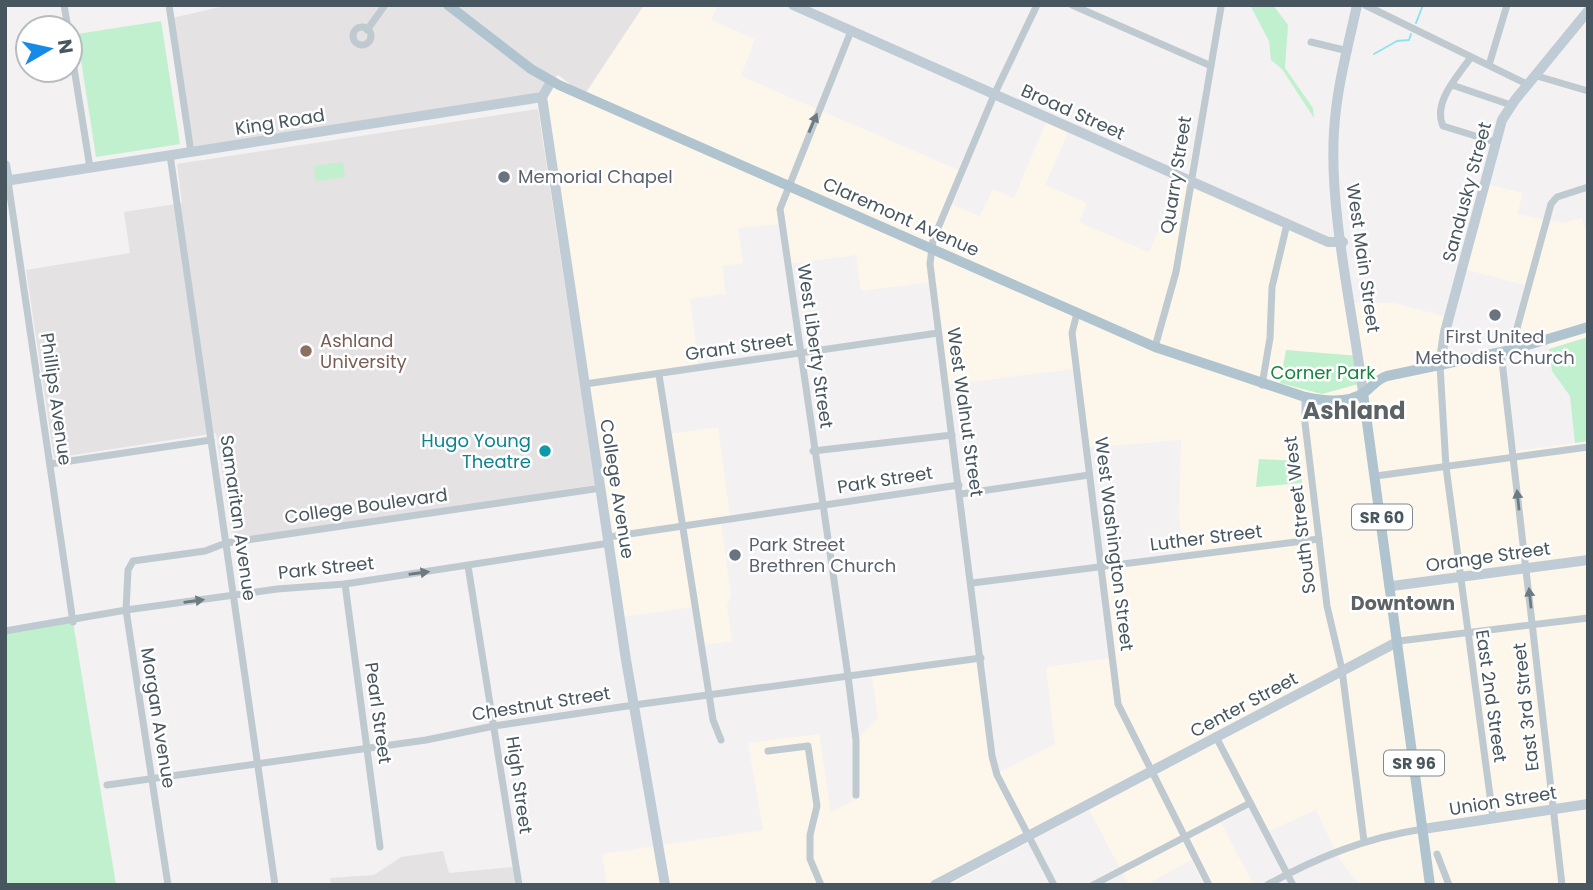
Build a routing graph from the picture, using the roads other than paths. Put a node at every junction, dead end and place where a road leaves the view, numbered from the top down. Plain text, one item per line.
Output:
1 (169, 5) edge
2 (385, 5) edge
3 (449, 5) edge
4 (793, 5) edge
5 (1037, 5) edge
6 (1072, 5) edge
7 (1357, 5) edge
8 (1365, 5) edge
9 (1507, 5) edge
10 (1221, 7) dead end
11 (1588, 11) edge
12 (367, 30) dead end
13 (851, 31) junction
14 (1311, 42) dead end
15 (1348, 51) junction
16 (1471, 57) junction
17 (1209, 65) junction
18 (1489, 65) junction
19 (1536, 76) junction
20 (551, 82) junction
21 (77, 84) edge
22 (1452, 85) junction
23 (1529, 85) junction
24 (1588, 91) edge
25 (994, 95) junction
26 (542, 97) junction
27 (1511, 105) junction
28 (1494, 142) junction
29 (191, 152) junction
30 (170, 155) junction
31 (5, 165) edge
32 (90, 168) junction
33 (6, 181) edge
34 (1190, 181) junction
35 (787, 186) junction
36 (1588, 187) edge
37 (1287, 224) junction
38 (1343, 243) junction
39 (931, 249) junction
40 (1077, 313) junction
41 (1588, 327) edge
42 (938, 332) junction
43 (1155, 347) junction
44 (1506, 351) junction
45 (802, 354) junction
46 (1440, 366) junction
47 (659, 374) junction
48 (585, 384) junction
49 (1262, 385) junction
50 (1363, 393) junction
51 (1305, 397) junction
52 (952, 435) junction
53 (211, 440) junction
54 (1588, 447) edge
55 (813, 452) junction
56 (1513, 457) junction
57 (50, 464) junction
58 (1446, 467) junction
59 (1089, 475) junction
60 (1376, 476) junction
61 (959, 485) junction
62 (601, 488) junction
63 (961, 494) junction
64 (821, 505) junction
65 (682, 526) junction
66 (609, 540) junction
67 (1318, 540) junction
68 (226, 543) junction
69 (1588, 559) edge
70 (137, 560) joint
71 (468, 566) junction
72 (1102, 568) junction
73 (1527, 568) junction
74 (1460, 577) junction
75 (972, 583) junction
76 (345, 584) junction
77 (1392, 586) junction
78 (234, 595) junction
79 (126, 610) junction
80 (1588, 618) edge
81 (73, 622) junction
82 (1533, 624) junction
83 (5, 631) edge
84 (1466, 632) junction
85 (1399, 641) junction
86 (981, 658) junction
87 (1342, 670) junction
88 (848, 676) junction
89 (710, 696) junction
90 (634, 705) junction
91 (494, 726) junction
92 (1216, 737) junction
93 (721, 740) dead end
94 (367, 748) junction
95 (768, 751) dead end
96 (258, 764) junction
97 (1151, 772) junction
98 (152, 779) junction
99 (107, 785) dead end
100 (856, 794) dead end
101 (1250, 803) junction
102 (1588, 804) edge
103 (1554, 808) junction
104 (1493, 818) junction
105 (1423, 829) junction
106 (1028, 835) junction
107 (1185, 838) junction
108 (1364, 841) junction
109 (380, 847) dead end
110 (1437, 854) dead end
111 (1287, 874) junction
112 (168, 885) edge
113 (275, 885) edge
114 (519, 885) edge
115 (665, 885) edge
116 (821, 885) edge
117 (935, 885) edge
118 (1054, 885) edge
119 (1093, 885) edge
120 (1209, 885) edge
121 (1267, 885) edge
122 (1293, 885) edge
123 (1430, 885) edge
124 (1449, 885) edge
125 (1562, 885) edge

1 - 29 street
2 - 12 street
3 - 20 main road, Claremont Avenue
4 - 13 street, Broad Street
5 - 25 street, West Walnut Street
6 - 17 street
7 - 15 street, West Main Street
8 - 16 street
9 - 18 street
10 - 17 street, Quarry Street
11 - 19 street, Sandusky Street
13 - 25 street, Broad Street
35 -> 13 street, West Liberty Street
14 - 15 street
15 - 38 street, West Main Street
16 - 18 street
16 - 22 street
17 - 34 street, Quarry Street
18 - 23 street
19 - 23 street, Sandusky Street
19 - 24 street
20 - 26 street
20 - 35 main road, Claremont Avenue
21 - 32 street
22 - 27 street
22 - 28 street
23 - 27 street, Sandusky Street
25 - 34 street, Broad Street
25 - 39 street, West Walnut Street
26 - 29 street, King Road
26 - 48 street, College Avenue
27 - 28 street, Sandusky Street
28 - 46 street, Sandusky Street
29 - 30 street, King Road
30 - 32 street, King Road
30 - 53 street, Samaritan Avenue
31 - 33 street
32 - 33 street, King Road
33 - 57 street, Phillips Avenue
34 - 37 street, Broad Street
34 - 43 street, Quarry Street
35 - 39 main road, Claremont Avenue
35 - 45 street, West Liberty Street
36 - 44 street
37 - 38 street, Broad Street
37 - 49 street
38 - 50 street, West Main Street
39 - 40 main road, Claremont Avenue
39 - 42 street, West Walnut Street
40 - 43 main road, Claremont Avenue
40 - 59 street, West Washington Street
41 - 44 main road, Claremont Avenue
42 - 45 street, Grant Street
42 - 52 street, West Walnut Street
43 - 49 main road, Claremont Avenue
44 - 46 main road, Claremont Avenue
44 - 56 street, East 3rd Street
45 - 47 street, Grant Street
45 - 55 street, West Liberty Street
46 - 50 main road, Claremont Avenue
46 - 58 street, East 2nd Street
47 - 48 street, Grant Street
47 - 65 street
48 - 62 street, College Avenue
49 - 51 main road, Claremont Avenue
50 - 51 main road, Claremont Avenue
50 - 60 main road, West Main Street / SR 60
51 - 67 street, South Street West
52 - 55 street
52 - 61 street, West Walnut Street
53 - 57 street
53 - 68 street, Samaritan Avenue
54 - 56 street
55 - 64 street, West Liberty Street
56 - 58 street
73 -> 56 street, East 3rd Street
57 - 81 street, Phillips Avenue
58 - 60 street
58 - 74 street, East 2nd Street
59 - 63 street
59 - 72 street, West Washington Street
60 - 77 main road, West Main Street / SR 60
61 - 63 street, West Walnut Street
61 - 64 street, Park Street
62 - 66 street, College Avenue
62 - 68 street, College Boulevard
63 - 75 street, West Walnut Street
64 - 65 street, Park Street
64 - 88 street, West Liberty Street
65 - 66 street, Park Street
65 - 89 street
66 - 71 street, Park Street
66 - 90 street, College Avenue
67 - 72 street, Luther Street
67 - 87 street, South Street West
68 - 70 street, College Boulevard
68 - 78 street, Samaritan Avenue
69 - 73 street, Orange Street
70 - 79 street, Morgan Avenue
76 -> 71 street, Park Street
71 - 91 street, High Street
72 - 75 street, Luther Street
72 - 97 street, West Washington Street
73 - 74 street, Orange Street
82 -> 73 street, East 3rd Street
74 - 77 street, Orange Street
74 - 84 street, East 2nd Street
75 - 86 street, West Walnut Street
76 - 78 street, Park Street
76 - 94 street, Pearl Street
77 - 85 main road, West Main Street / SR 60
79 -> 78 street, Park Street
78 - 96 street, Samaritan Avenue
79 - 81 street, Park Street
79 - 98 street, Morgan Avenue
80 - 82 street, Center Street
81 - 83 street, Park Street
82 - 84 street, Center Street
82 - 103 street, East 3rd Street
84 - 85 street, Center Street
84 - 104 street, East 2nd Street
85 - 87 street, Center Street
85 - 105 main road, SR 96
86 - 88 street, Chestnut Street
86 - 106 street, West Walnut Street
87 - 92 street, Center Street
87 - 108 street, South Street West
88 - 89 street, Chestnut Street
88 - 100 street, West Liberty Street
89 - 90 street, Chestnut Street
89 - 93 street
90 - 91 street, Chestnut Street
90 - 115 street, College Avenue
91 - 94 street, Chestnut Street
91 - 114 street, High Street
92 - 97 street, Center Street
92 - 101 street
94 - 96 street, Chestnut Street
94 - 109 street, Pearl Street
95 - 116 street
96 - 98 street, Chestnut Street
96 - 113 street, Samaritan Avenue
97 - 106 street, Center Street
97 - 107 street, West Washington Street
98 - 99 street, Chestnut Street
98 - 112 street, Morgan Avenue
101 - 107 street
101 - 111 street
102 - 103 street, Union Street
103 - 104 street, Union Street
103 - 125 street, East 3rd Street
104 - 105 street, Union Street
105 - 108 street
105 - 123 main road, SR 96
106 - 117 street, Center Street
106 - 118 street, West Walnut Street
107 - 119 street
107 - 120 street, West Washington Street
108 - 111 street
110 - 124 street
111 - 121 street
111 - 122 street

